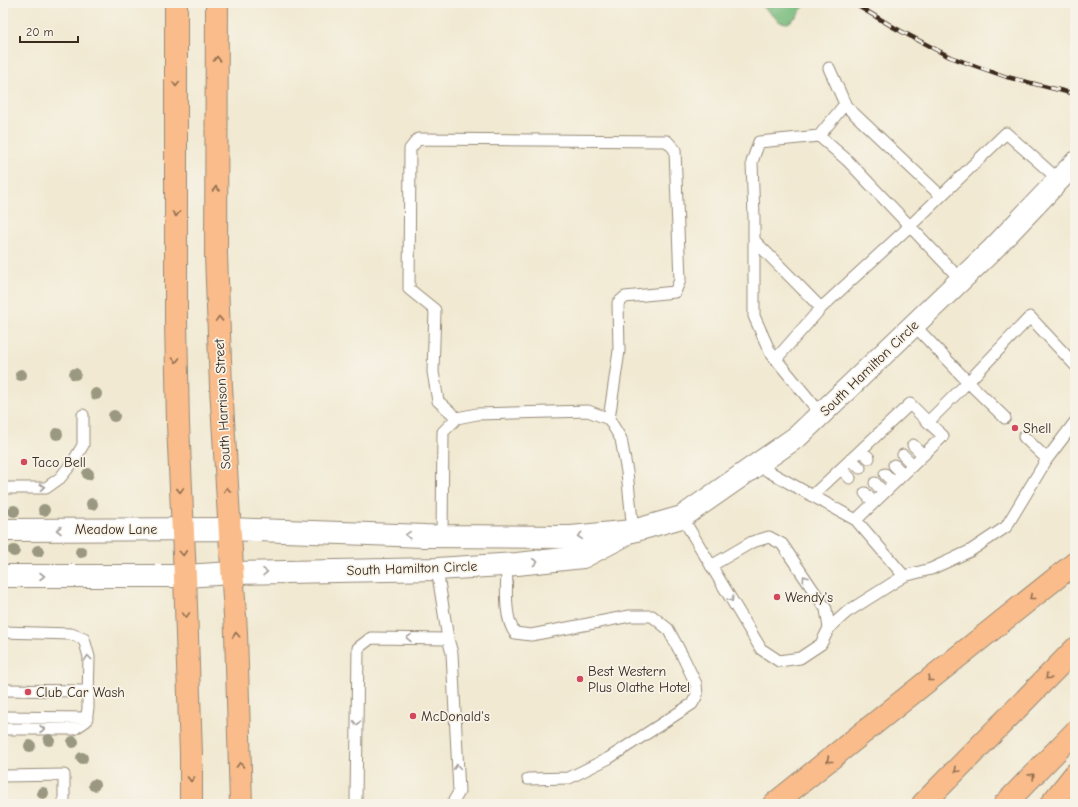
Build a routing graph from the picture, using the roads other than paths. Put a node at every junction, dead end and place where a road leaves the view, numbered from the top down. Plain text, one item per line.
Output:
1 (176, 3) edge
2 (217, 3) edge
3 (829, 68) dead end
4 (844, 104) junction
5 (819, 136) junction
6 (1070, 171) edge
7 (941, 196) junction
8 (910, 226) junction
9 (754, 240) junction
10 (961, 280) junction
11 (821, 308) junction
12 (914, 325) junction
13 (776, 359) junction
14 (1075, 365) edge
15 (968, 382) junction
16 (821, 414) junction
17 (82, 415) dead end
18 (457, 418) junction
19 (1005, 418) dead end
20 (609, 419) junction
21 (928, 422) junction
22 (1075, 422) edge
23 (1024, 437) dead end
24 (870, 441) junction
25 (913, 445) dead end
26 (878, 449) dead end
27 (861, 450) junction
28 (904, 455) dead end
29 (923, 455) junction
30 (869, 458) dead end
31 (851, 459) junction
32 (1047, 459) junction
33 (894, 464) dead end
34 (756, 465) junction
35 (913, 465) junction
36 (860, 468) dead end
37 (840, 469) junction
38 (885, 474) dead end
39 (904, 474) junction
40 (850, 478) dead end
41 (894, 483) junction
42 (875, 484) dead end
43 (3, 488) edge
44 (865, 493) dead end
45 (884, 493) junction
46 (812, 496) junction
47 (874, 503) junction
48 (682, 517) junction
49 (856, 520) junction
50 (182, 529) junction
51 (229, 529) junction
52 (3, 530) edge
53 (633, 531) junction
54 (442, 536) junction
55 (1075, 563) edge
56 (507, 565) junction
57 (711, 566) junction
58 (437, 569) junction
59 (232, 573) junction
60 (3, 576) edge
61 (185, 576) junction
62 (904, 576) junction
63 (829, 628) junction
64 (3, 632) edge
65 (448, 639) junction
66 (1075, 649) edge
67 (3, 690) edge
68 (88, 697) junction
69 (3, 717) edge
70 (86, 718) junction
71 (3, 729) edge
72 (1075, 732) edge
73 (1075, 774) edge
74 (3, 776) edge
75 (528, 778) dead end
76 (64, 804) edge
77 (191, 804) edge
78 (241, 804) edge
79 (357, 804) edge
80 (452, 804) edge
81 (774, 804) edge
82 (922, 804) edge
83 (1005, 804) edge
84 (1051, 804) edge

1 -> 50 highway
51 -> 2 highway, South Harrison Street
3 - 4 lane
4 - 5 lane
4 - 7 lane
5 - 8 lane
5 - 9 lane
6 - 7 lane
6 - 10 street, South Hamilton Circle
7 - 8 lane
8 - 10 lane
8 - 11 lane
9 - 11 lane
9 - 13 lane
10 - 12 street, South Hamilton Circle
11 - 13 lane
12 - 15 lane
12 - 16 street, South Hamilton Circle
13 - 16 lane
14 - 15 lane
15 - 19 lane
15 - 21 lane
16 - 34 street, South Hamilton Circle
43 -> 17 lane
18 - 20 lane
18 - 20 lane
18 - 54 lane
20 - 53 lane
21 - 24 lane
21 - 29 lane
22 - 32 lane
23 - 32 lane
24 - 26 lane
24 - 27 lane
25 - 29 lane
27 - 30 lane
27 - 31 lane
28 - 35 lane
29 - 35 lane
31 - 36 lane
31 - 37 lane
32 - 62 lane
33 - 39 lane
34 - 46 lane
34 - 48 street, South Hamilton Circle
35 - 39 lane
37 - 40 lane
37 - 46 lane
38 - 41 lane
39 - 41 lane
41 - 45 lane
42 - 45 lane
44 - 47 lane
45 - 47 lane
46 - 49 lane
47 - 49 lane
48 - 53 street, South Hamilton Circle
48 - 57 lane
49 - 62 lane
50 - 51 street, Meadow Lane
50 -> 52 street, Meadow Lane
50 -> 61 highway
54 -> 51 street, South Hamilton Circle
51 - 59 highway, South Harrison Street
53 -> 54 street, South Hamilton Circle
56 -> 53 street, South Hamilton Circle
55 -> 81 highway
56 - 58 street, South Hamilton Circle
56 - 75 lane
63 -> 57 lane
57 -> 63 lane
59 -> 58 street, South Hamilton Circle
58 - 65 lane
59 - 61 street, South Hamilton Circle
78 -> 59 highway, South Harrison Street
60 -> 61 street
61 -> 77 highway
62 - 63 lane
68 -> 64 lane
65 -> 79 lane
80 -> 65 lane
66 -> 82 highway
67 - 68 lane
68 - 70 lane
69 - 70 lane
71 -> 70 lane
83 -> 72 highway
73 - 84 highway
74 - 76 lane

